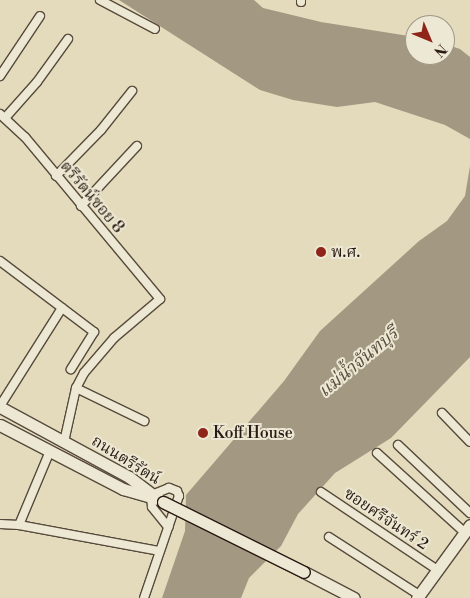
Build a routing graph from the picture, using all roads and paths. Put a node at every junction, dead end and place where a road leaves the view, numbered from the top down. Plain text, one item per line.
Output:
1 (100, 0) edge
2 (40, 16) dead end
3 (155, 29) dead end
4 (68, 39) dead end
5 (0, 76) edge
6 (132, 92) dead end
7 (2, 116) edge
8 (137, 146) dead end
9 (56, 176) junction
10 (81, 206) junction
11 (0, 261) edge
12 (62, 308) junction
13 (71, 369) dead end
14 (76, 388) junction
15 (0, 407) edge
16 (442, 414) dead end
17 (144, 421) dead end
18 (0, 425) edge
19 (64, 442) junction
20 (470, 442) edge
21 (398, 445) dead end
22 (50, 451) junction
23 (377, 453) dead end
24 (321, 492) dead end
25 (156, 498) junction
26 (470, 513) edge
27 (0, 524) edge
28 (19, 525) junction
29 (168, 527) junction
30 (467, 529) edge
31 (329, 537) dead end
32 (159, 551) junction
33 (436, 569) junction
34 (418, 596) edge
35 (144, 598) edge
36 (354, 598) edge

1 - 3 street
2 - 5 street
4 - 7 street
6 - 9 street
7 - 9 street, ตรีรัตน์ซอย 8
8 - 10 street
9 - 10 street, ตรีรัตน์ซอย 8
10 - 14 street, ตรีรัตน์ซอย 8
11 - 12 street
12 - 13 street
12 - 15 street
14 - 17 street
14 - 19 street
15 - 19 main road, ถนนตรีรัตน์
16 - 20 street
18 - 22 main road, ถนนตรีรัตน์
19 - 25 main road, ถนนตรีรัตน์
21 - 26 street
22 - 25 main road, ถนนตรีรัตน์
22 - 28 street
23 - 30 street
24 - 33 street, ซอยศรีจันทร์ 2
25 - 29 street
25 - 29 street
25 - 36 main road, ถนนตรีรัตน์, bridge
27 - 28 street
28 - 32 street
29 - 32 street
30 - 33 main road
31 - 34 street
32 - 35 street
33 - 34 main road

